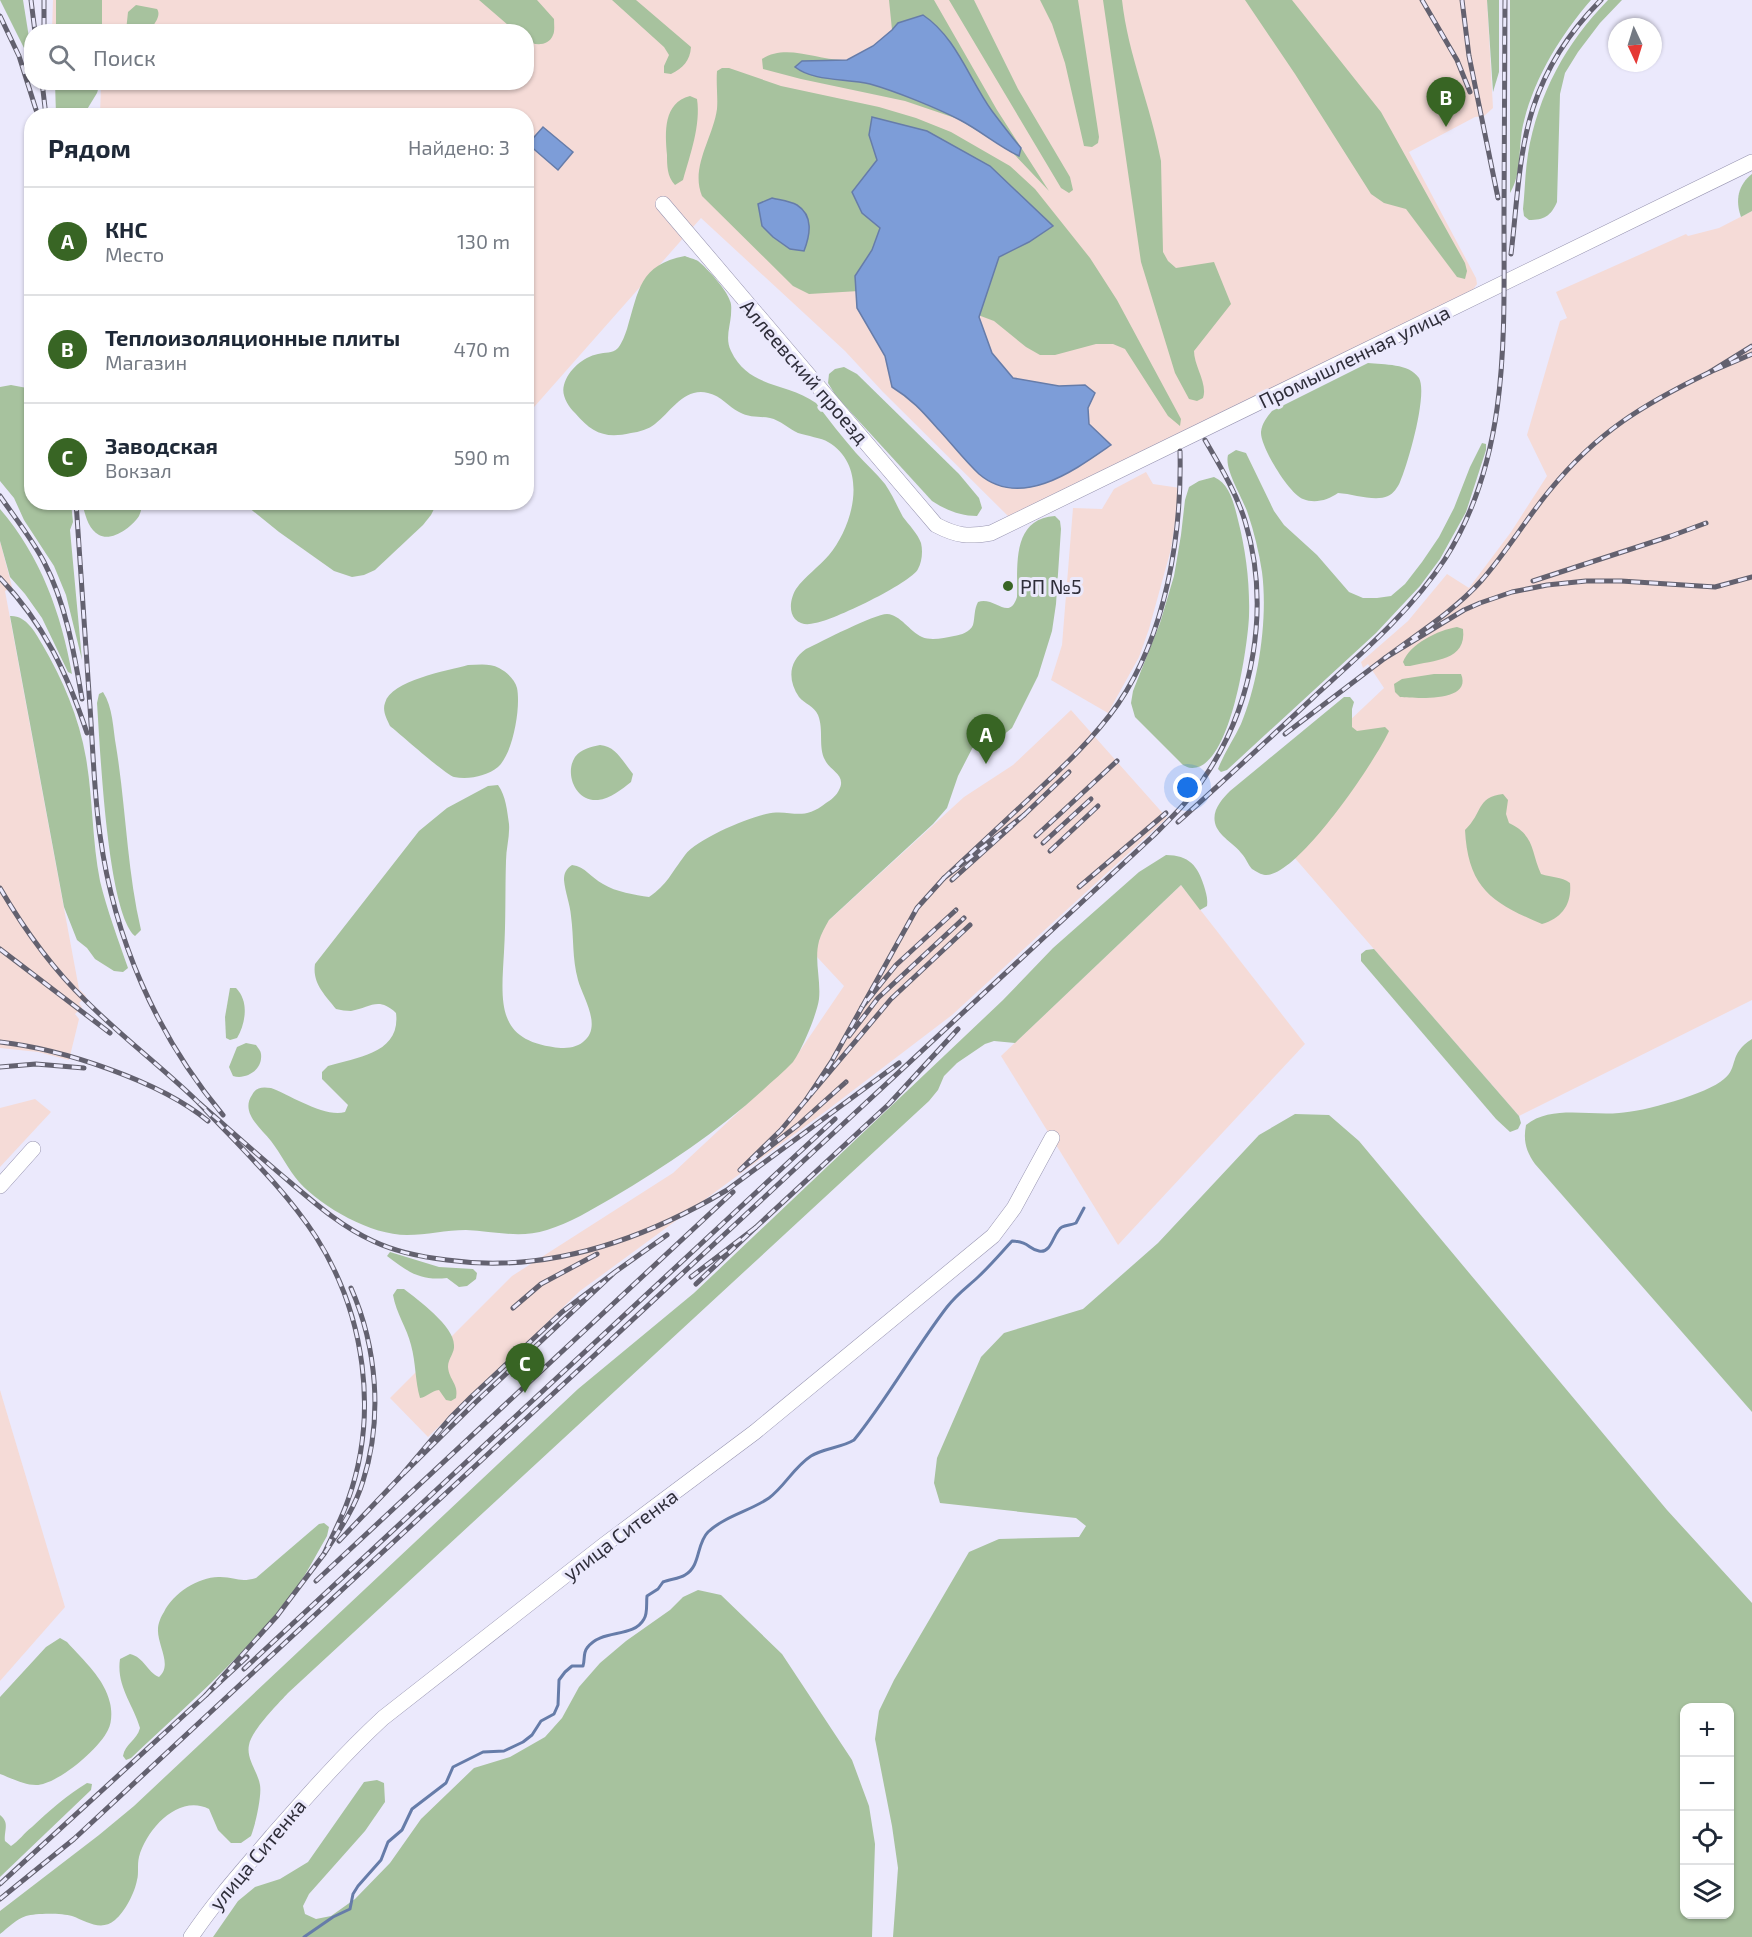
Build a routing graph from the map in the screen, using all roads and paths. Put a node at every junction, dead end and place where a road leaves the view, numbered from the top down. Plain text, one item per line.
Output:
1 (1752, 162) edge
2 (663, 204) dead end
3 (952, 533) joint
4 (1052, 1138) dead end
5 (33, 1149) dead end
6 (0, 1186) edge
7 (191, 1937) edge

1 - 3 street, Промышленная улица
2 - 3 street, Аллеевский проезд
4 - 7 street, улица Ситенка
5 - 6 street

